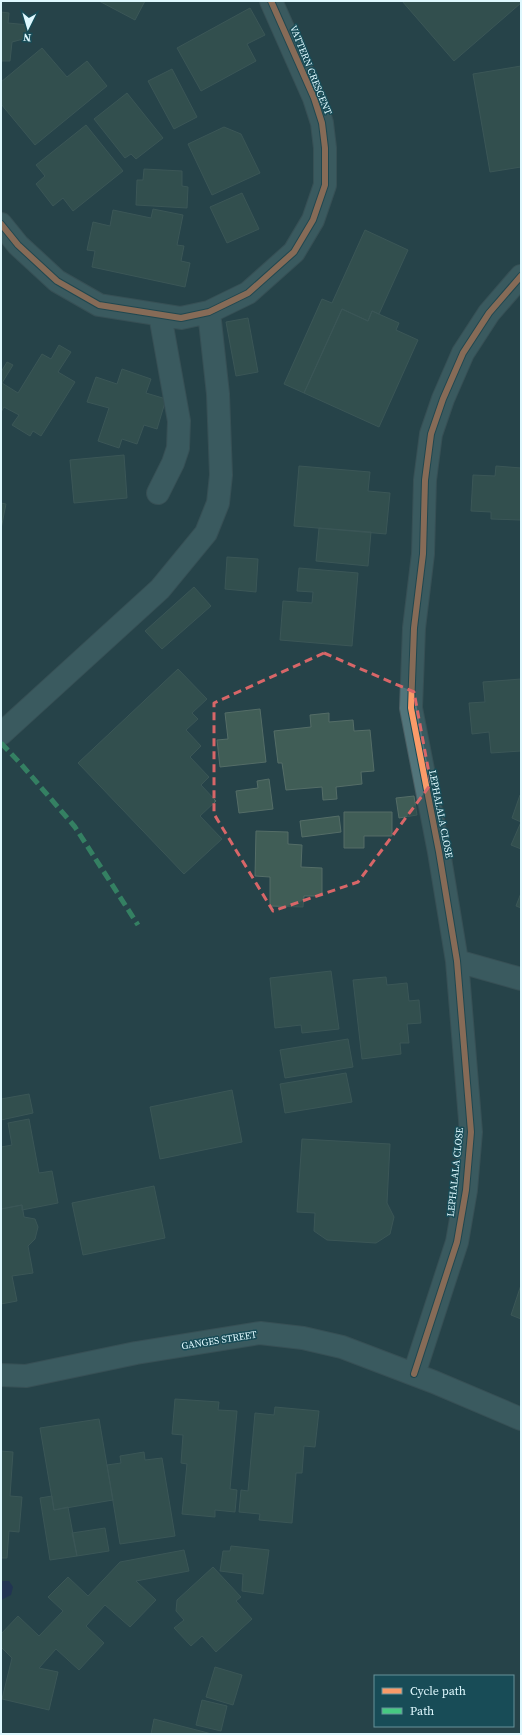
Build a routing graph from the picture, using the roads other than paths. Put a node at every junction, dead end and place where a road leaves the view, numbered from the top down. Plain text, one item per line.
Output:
1 (272, 1) edge
2 (1, 224) edge
3 (521, 276) edge
4 (209, 312) junction
5 (160, 315) junction
6 (158, 493) dead end
7 (1, 734) edge
8 (457, 961) junction
9 (521, 979) edge
10 (414, 1374) junction
11 (1, 1375) edge
12 (521, 1419) edge

1 - 4 street, VATTERN CRESCENT
2 - 5 street, VATTERN CRESCENT
3 - 8 street, LEPHALALA CLOSE
4 - 5 street, VATTERN CRESCENT
4 - 7 street
5 - 6 street
8 - 9 street
8 - 10 street, LEPHALALA CLOSE
10 - 11 street, GANGES STREET
10 - 12 street, GANGES STREET

